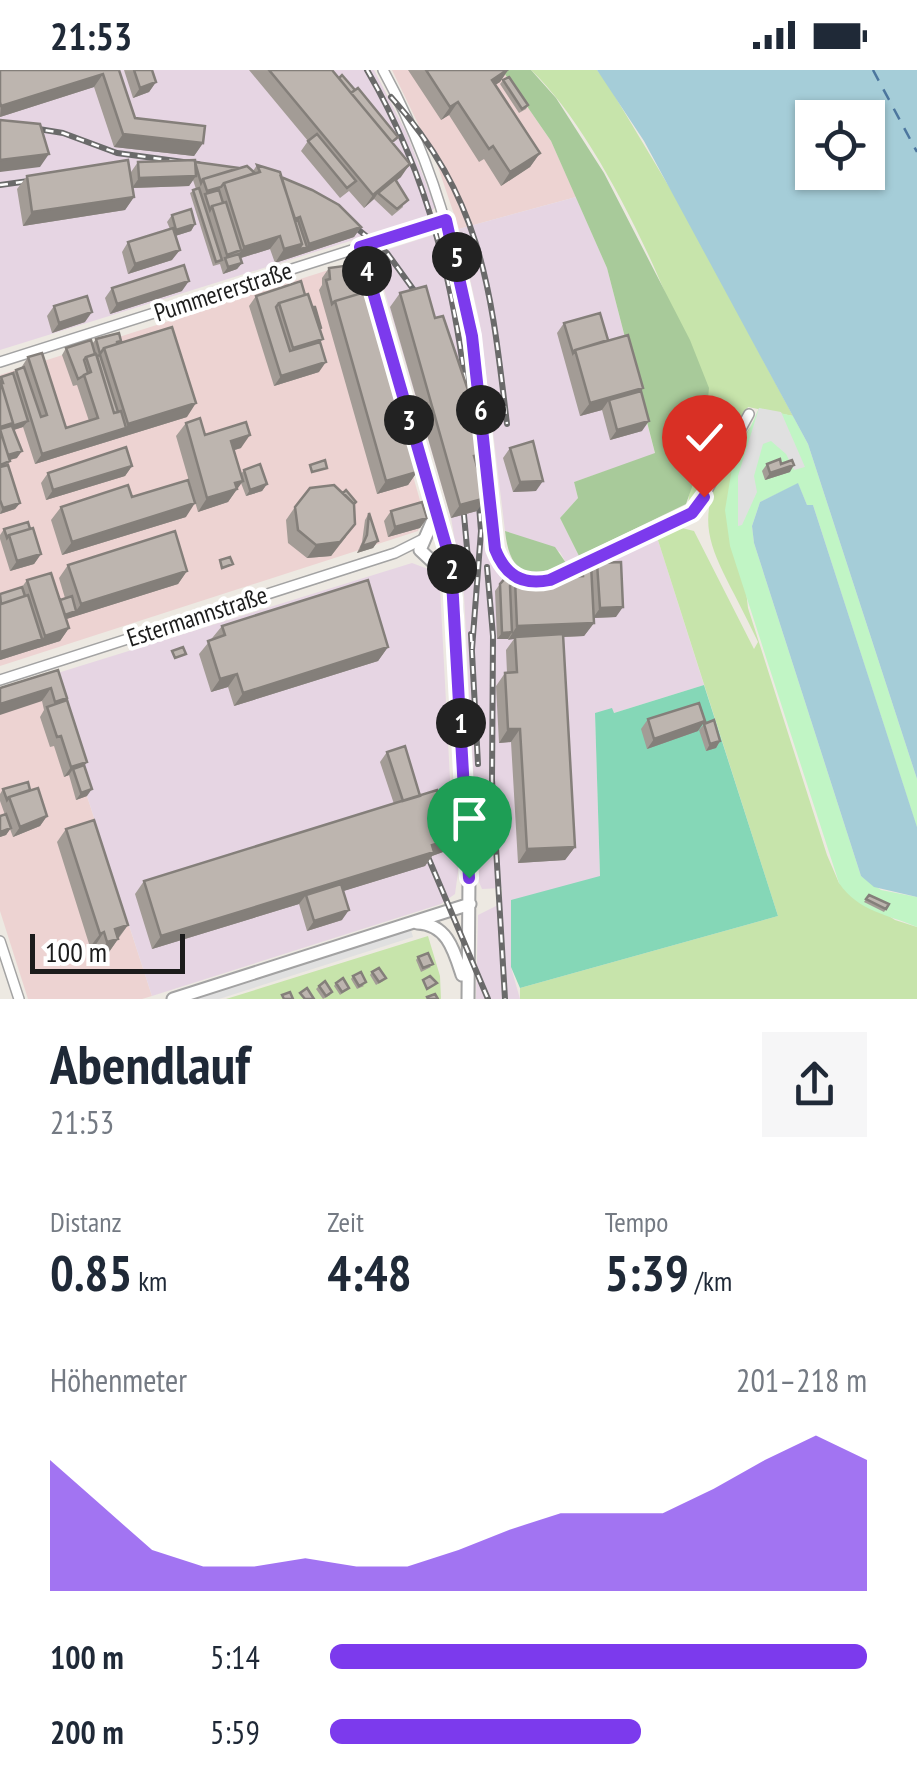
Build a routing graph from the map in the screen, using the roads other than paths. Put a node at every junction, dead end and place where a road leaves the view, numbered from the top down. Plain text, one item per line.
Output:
1 (382, 70) edge
2 (446, 220) junction
3 (360, 247) junction
4 (0, 362) edge
5 (749, 414) dead end
6 (436, 510) junction
7 (425, 538) junction
8 (447, 543) junction
9 (395, 553) junction
10 (428, 560) junction
11 (453, 581) junction
12 (0, 680) edge
13 (470, 904) junction
14 (410, 923) junction
15 (0, 941) edge
16 (467, 994) edge
17 (18, 999) edge
18 (174, 999) edge

1 - 2 street
2 - 3 street, Pummererstraße
2 - 5 street
3 - 4 street, Pummererstraße
3 - 6 street
6 - 7 street
6 - 8 street
7 - 8 street
7 - 9 street, Estermannstraße
7 - 10 street
8 - 10 street
8 - 11 street
9 - 10 street, Estermannstraße
9 - 12 street, Estermannstraße
10 - 11 street
11 - 13 street
13 - 14 street
13 - 16 street
14 - 16 street
14 - 18 street
15 - 17 street

